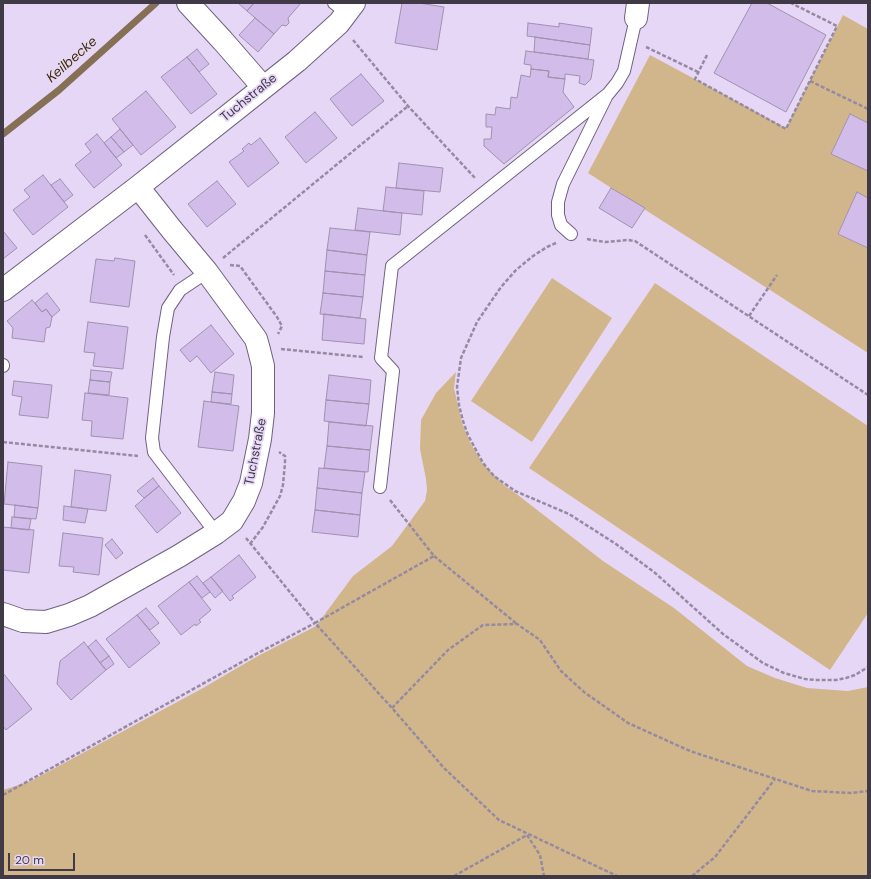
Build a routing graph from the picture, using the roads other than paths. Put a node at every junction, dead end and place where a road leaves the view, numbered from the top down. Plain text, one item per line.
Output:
1 (188, 3) edge
2 (344, 11) edge
3 (637, 11) edge
4 (263, 87) junction
5 (608, 94) junction
6 (138, 187) junction
7 (571, 234) road end
8 (207, 271) junction
9 (3, 290) edge
10 (380, 487) road end
11 (216, 533) junction
12 (3, 614) edge

1 - 4 street
2 - 4 street, Tuchstraße
3 - 5 lane
4 - 6 street, Tuchstraße
5 - 7 lane
5 - 10 lane
6 - 8 street, Tuchstraße
6 - 9 street, Tuchstraße
8 - 11 street, Tuchstraße
8 - 11 lane
11 - 12 street, Tuchstraße

